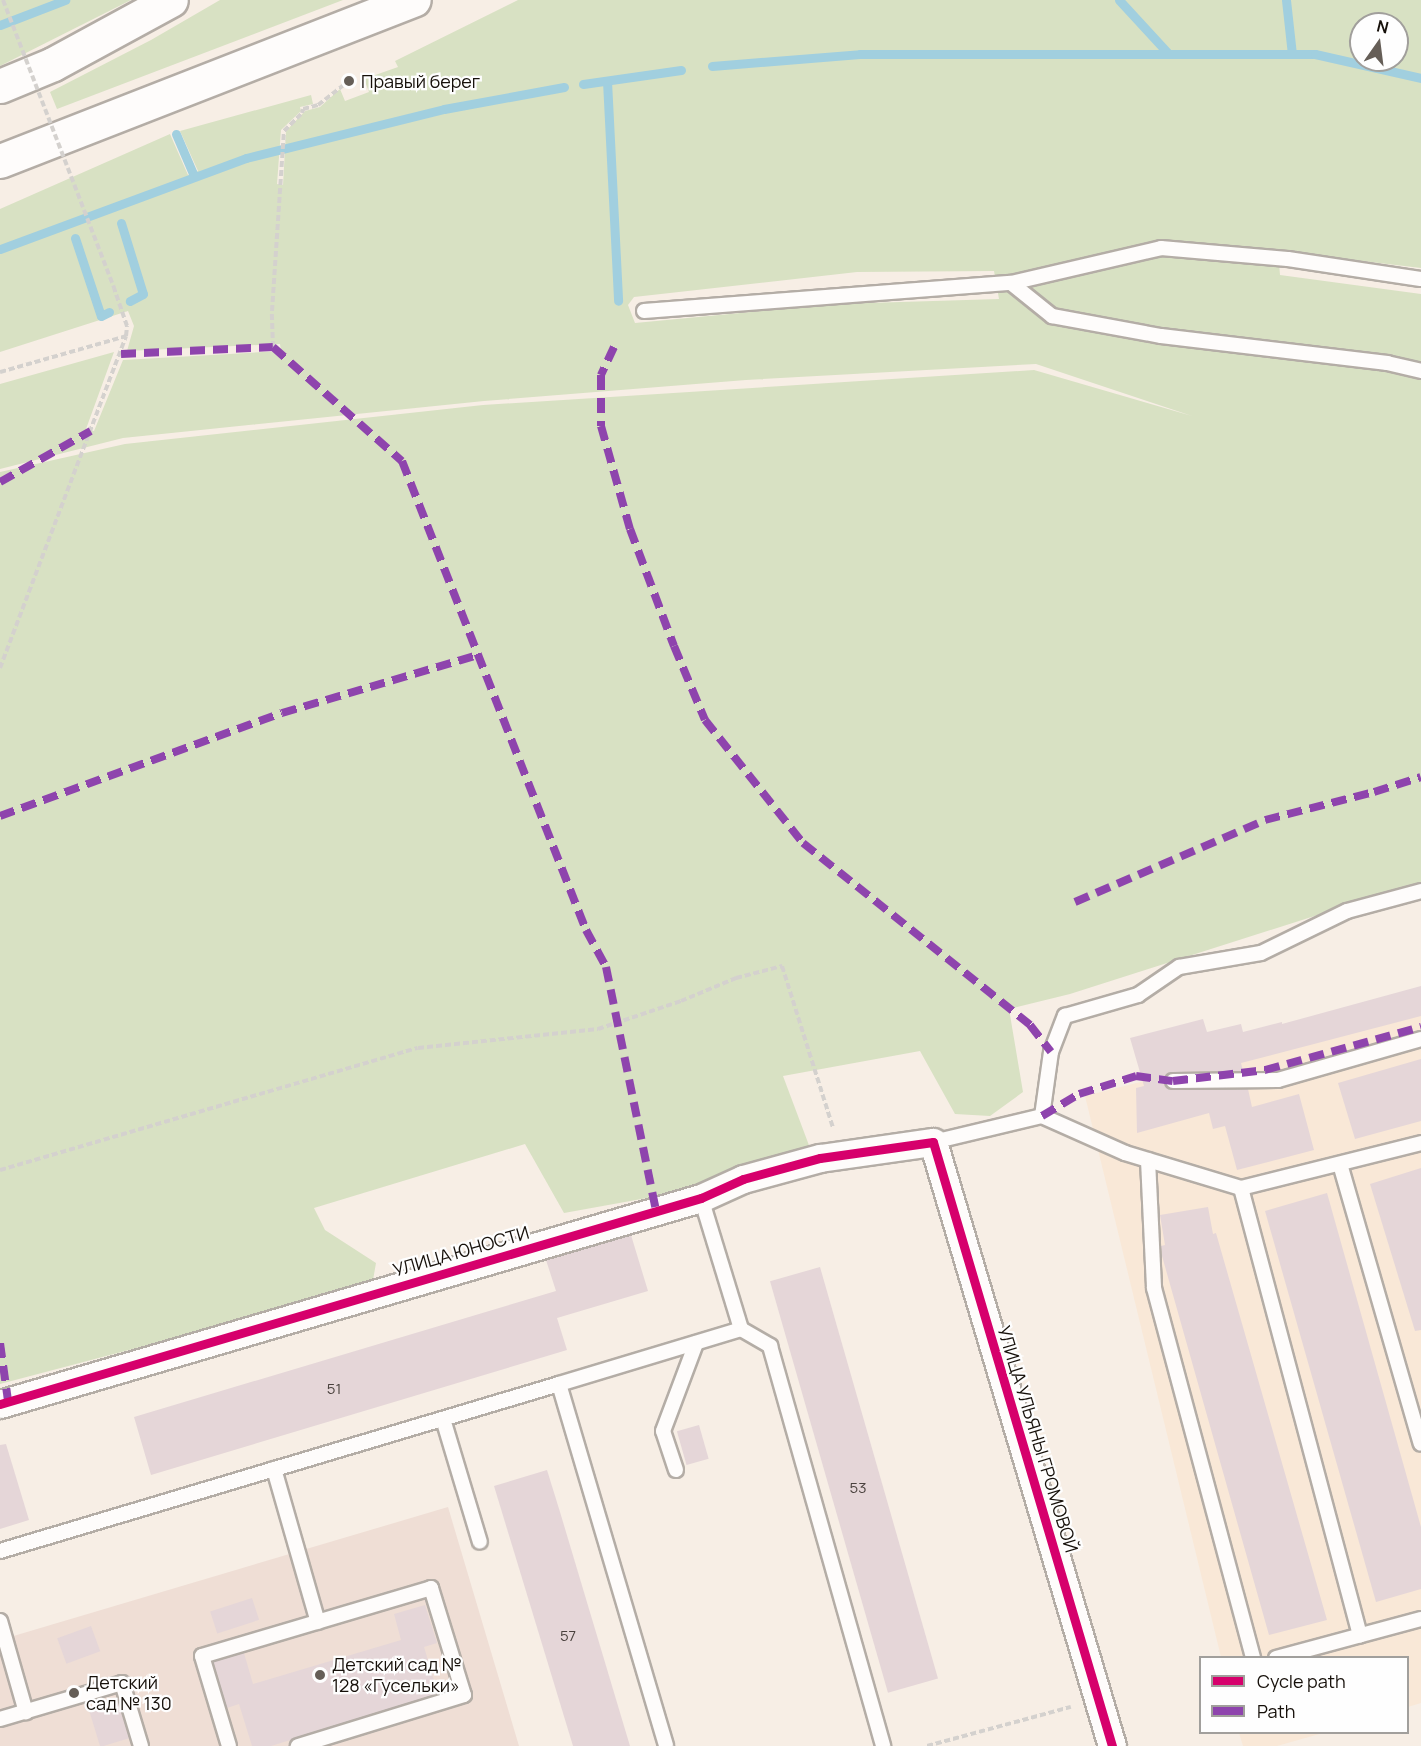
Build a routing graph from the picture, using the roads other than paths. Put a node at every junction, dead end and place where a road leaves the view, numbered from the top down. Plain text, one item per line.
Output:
1 (171, 0) edge
2 (414, 0) edge
3 (0, 86) edge
4 (138, 108) junction
5 (0, 161) edge
6 (0, 184) edge
7 (1421, 279) edge
8 (1011, 283) junction
9 (644, 311) dead end
10 (1421, 371) edge
11 (1421, 891) edge
12 (1421, 1039) edge
13 (1173, 1081) dead end
14 (1042, 1116) junction
15 (933, 1142) junction
16 (1421, 1143) edge
17 (1148, 1160) junction
18 (1340, 1164) junction
19 (1241, 1188) junction
20 (701, 1198) junction
21 (741, 1329) junction
22 (696, 1343) junction
23 (559, 1384) junction
24 (0, 1404) edge
25 (443, 1419) junction
26 (1421, 1444) edge
27 (274, 1469) junction
28 (676, 1470) dead end
29 (480, 1542) dead end
30 (0, 1551) edge
31 (1421, 1619) edge
32 (0, 1621) edge
33 (318, 1622) junction
34 (1360, 1635) junction
35 (1252, 1656) edge
36 (1283, 1656) edge
37 (26, 1712) junction
38 (0, 1719) edge
39 (333, 1741) edge
40 (141, 1746) edge
41 (229, 1746) edge
42 (298, 1746) edge
43 (666, 1746) edge
44 (883, 1746) edge
45 (1112, 1746) edge

1 - 3 main road
2 - 4 main road
4 - 5 main road
4 - 6 main road
7 - 8 lane
8 - 9 lane
8 - 10 lane
11 - 14 lane
12 - 13 lane
14 - 15 lane
14 - 17 lane
15 - 20 street, УЛИЦА ЮНОСТИ
15 - 45 street, УЛИЦА УЛЬЯНЫ ГРОМОВОЙ
16 - 18 lane
17 - 19 lane
17 - 35 lane
18 - 19 lane
18 - 26 lane
19 - 34 lane
20 - 21 lane
20 - 24 street, УЛИЦА ЮНОСТИ
21 - 22 lane
21 - 44 lane
22 - 23 lane
22 - 28 lane
23 - 25 lane
23 - 43 lane
25 - 27 lane
25 - 29 lane
27 - 30 lane
27 - 33 lane
31 - 34 lane
32 - 37 lane
33 - 39 lane
33 - 41 lane
34 - 36 lane
37 - 38 lane
37 - 40 lane
39 - 42 lane

